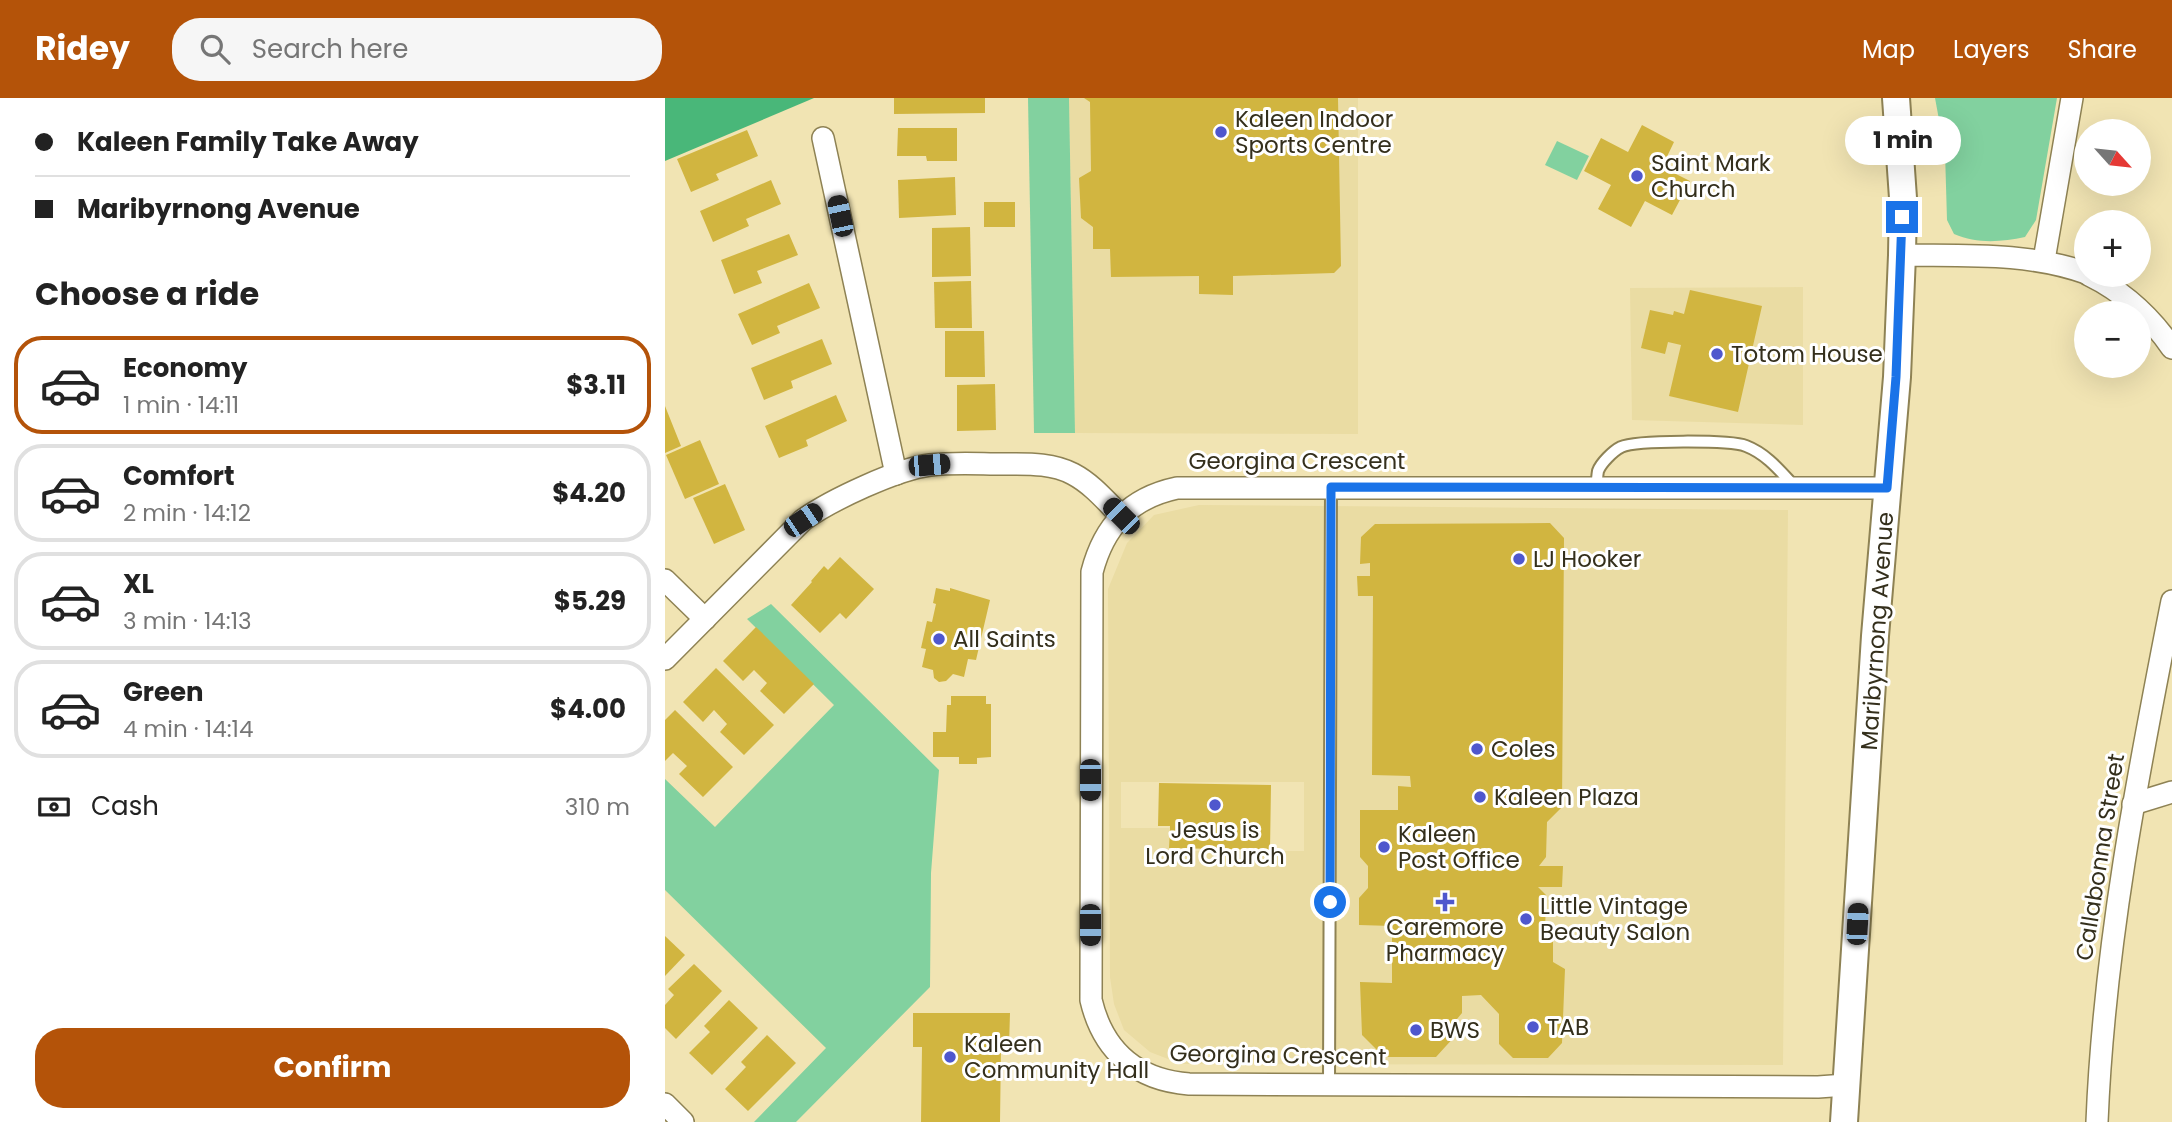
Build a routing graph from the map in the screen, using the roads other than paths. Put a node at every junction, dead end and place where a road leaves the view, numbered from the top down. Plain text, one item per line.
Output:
1 (1896, 98) edge
2 (2072, 98) edge
3 (823, 138) dead end
4 (1902, 255) junction
5 (2044, 260) junction
6 (2074, 270) edge
7 (2109, 287) edge
8 (2172, 348) edge
9 (896, 474) junction
10 (1331, 487) junction
11 (1596, 487) junction
12 (1796, 488) junction
13 (1887, 488) junction
14 (1121, 516) junction
15 (665, 580) edge
16 (2172, 601) edge
17 (705, 619) junction
18 (665, 659) edge
19 (2172, 792) edge
20 (2133, 804) junction
21 (1329, 1084) junction
22 (1846, 1085) junction
23 (665, 1104) edge
24 (683, 1122) edge
25 (1844, 1122) edge
26 (2097, 1122) edge

1 - 4 street, Maribyrnong Avenue
2 - 5 street
3 - 9 street
4 - 5 street
4 - 13 street, Maribyrnong Avenue
5 - 6 street
7 - 8 street
9 - 14 street
9 - 17 street
10 - 11 street, Georgina Crescent
10 - 14 street, Georgina Crescent
10 - 21 lane
11 - 12 street, Georgina Crescent
11 - 12 lane
12 - 13 street, Georgina Crescent
13 - 22 street, Maribyrnong Avenue
14 - 21 street, Georgina Crescent
15 - 17 street
16 - 20 street, Callabonna Street
17 - 18 street
19 - 20 street
20 - 26 street, Callabonna Street
21 - 22 street, Georgina Crescent
22 - 25 street, Maribyrnong Avenue
23 - 24 street

